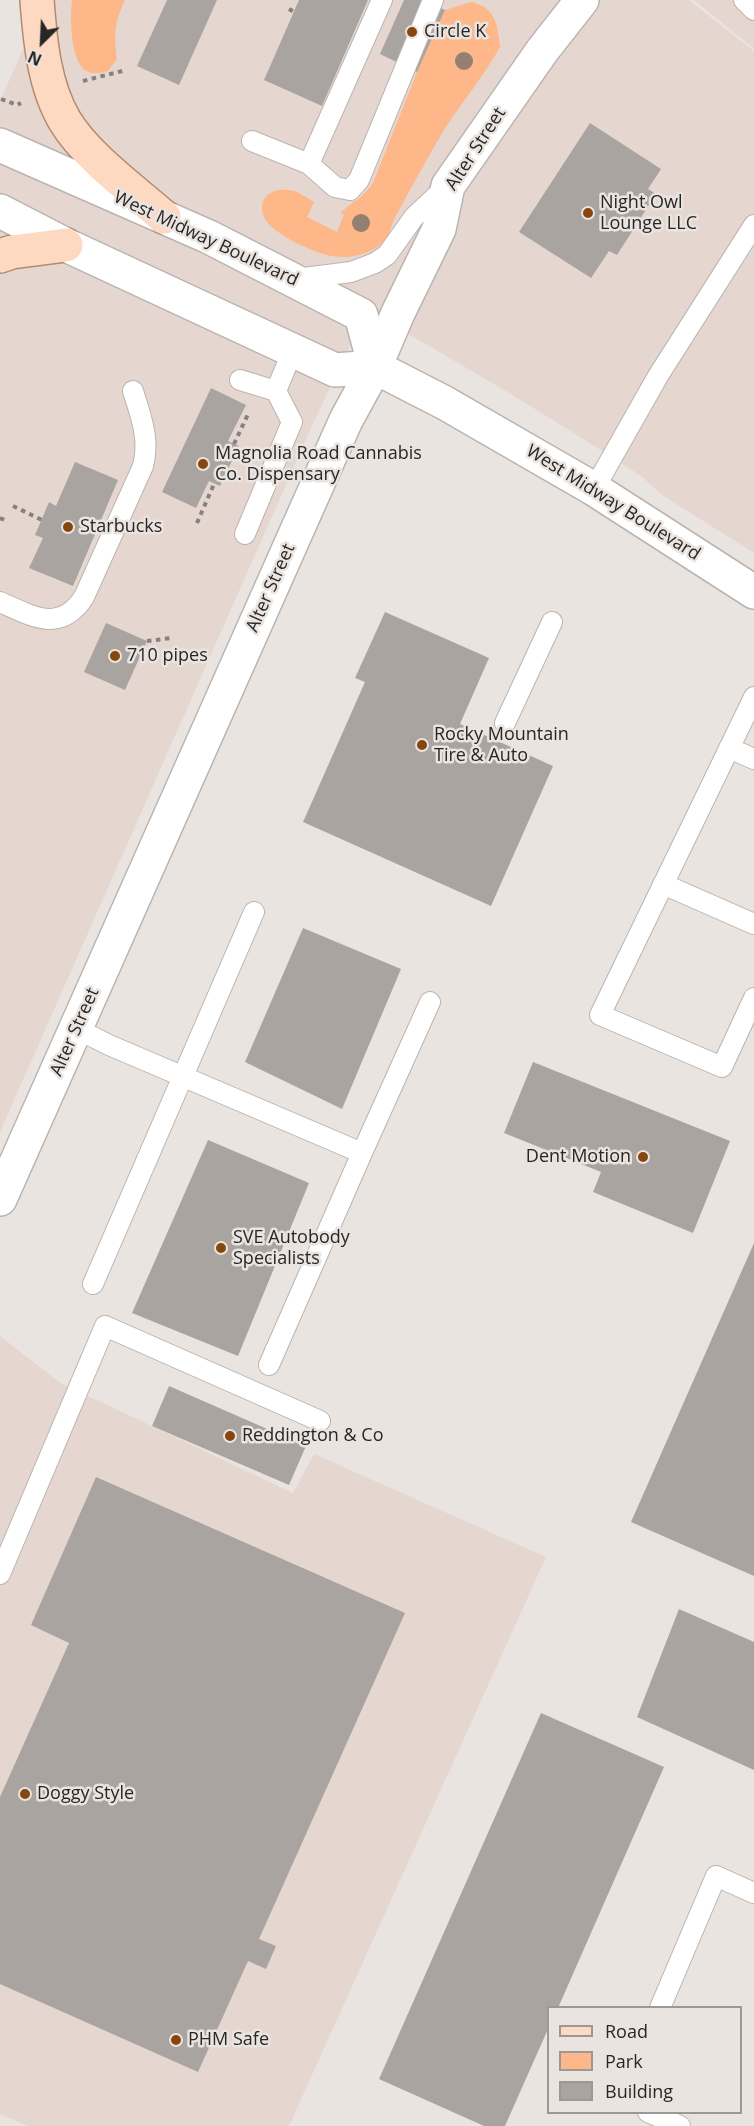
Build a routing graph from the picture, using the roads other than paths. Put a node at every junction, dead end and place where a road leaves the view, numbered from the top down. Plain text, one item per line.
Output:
1 (37, 0) edge
2 (382, 0) edge
3 (433, 0) edge
4 (582, 0) edge
5 (744, 0) edge
6 (754, 10) edge
7 (252, 141) dead end
8 (0, 145) edge
9 (309, 164) junction
10 (448, 186) junction
11 (0, 211) edge
12 (164, 217) junction
13 (754, 225) edge
14 (66, 245) junction
15 (0, 256) edge
16 (293, 279) junction
17 (293, 350) junction
18 (375, 367) junction
19 (240, 380) dead end
20 (133, 391) dead end
21 (276, 391) junction
22 (594, 489) junction
23 (245, 534) dead end
24 (754, 592) edge
25 (0, 603) edge
26 (552, 622) dead end
27 (754, 697) edge
28 (505, 723) dead end
29 (729, 748) junction
30 (754, 759) edge
31 (663, 884) junction
32 (254, 912) dead end
33 (754, 924) edge
34 (754, 998) edge
35 (430, 1002) dead end
36 (77, 1029) junction
37 (183, 1075) junction
38 (362, 1153) junction
39 (0, 1199) edge
40 (93, 1284) dead end
41 (269, 1365) dead end
42 (320, 1421) dead end
43 (0, 1574) edge
44 (754, 1893) edge
45 (660, 2006) edge
46 (653, 2114) edge
47 (680, 2126) edge

1 - 12 main road
2 - 9 lane
3 - 9 lane
4 - 10 street, Alter Street
5 - 6 lane
7 - 9 lane
8 - 12 street, West Midway Boulevard
10 - 16 lane
10 - 18 street, Alter Street
11 - 14 street
12 - 16 street, West Midway Boulevard
13 - 22 lane
14 - 15 main road
14 - 17 street
16 - 18 street, West Midway Boulevard
17 - 18 street
17 - 21 lane
18 - 22 street, West Midway Boulevard
18 - 36 street, Alter Street
19 - 21 lane
20 - 25 lane
21 - 23 lane
22 - 24 street, West Midway Boulevard
26 - 28 lane
27 - 29 lane
29 - 30 lane
29 - 31 lane
31 - 33 lane
31 - 34 lane
32 - 37 lane
35 - 38 lane
36 - 37 lane
36 - 39 street, Alter Street
37 - 38 lane
37 - 40 lane
38 - 41 lane
42 - 43 lane
44 - 45 lane
46 - 47 lane

